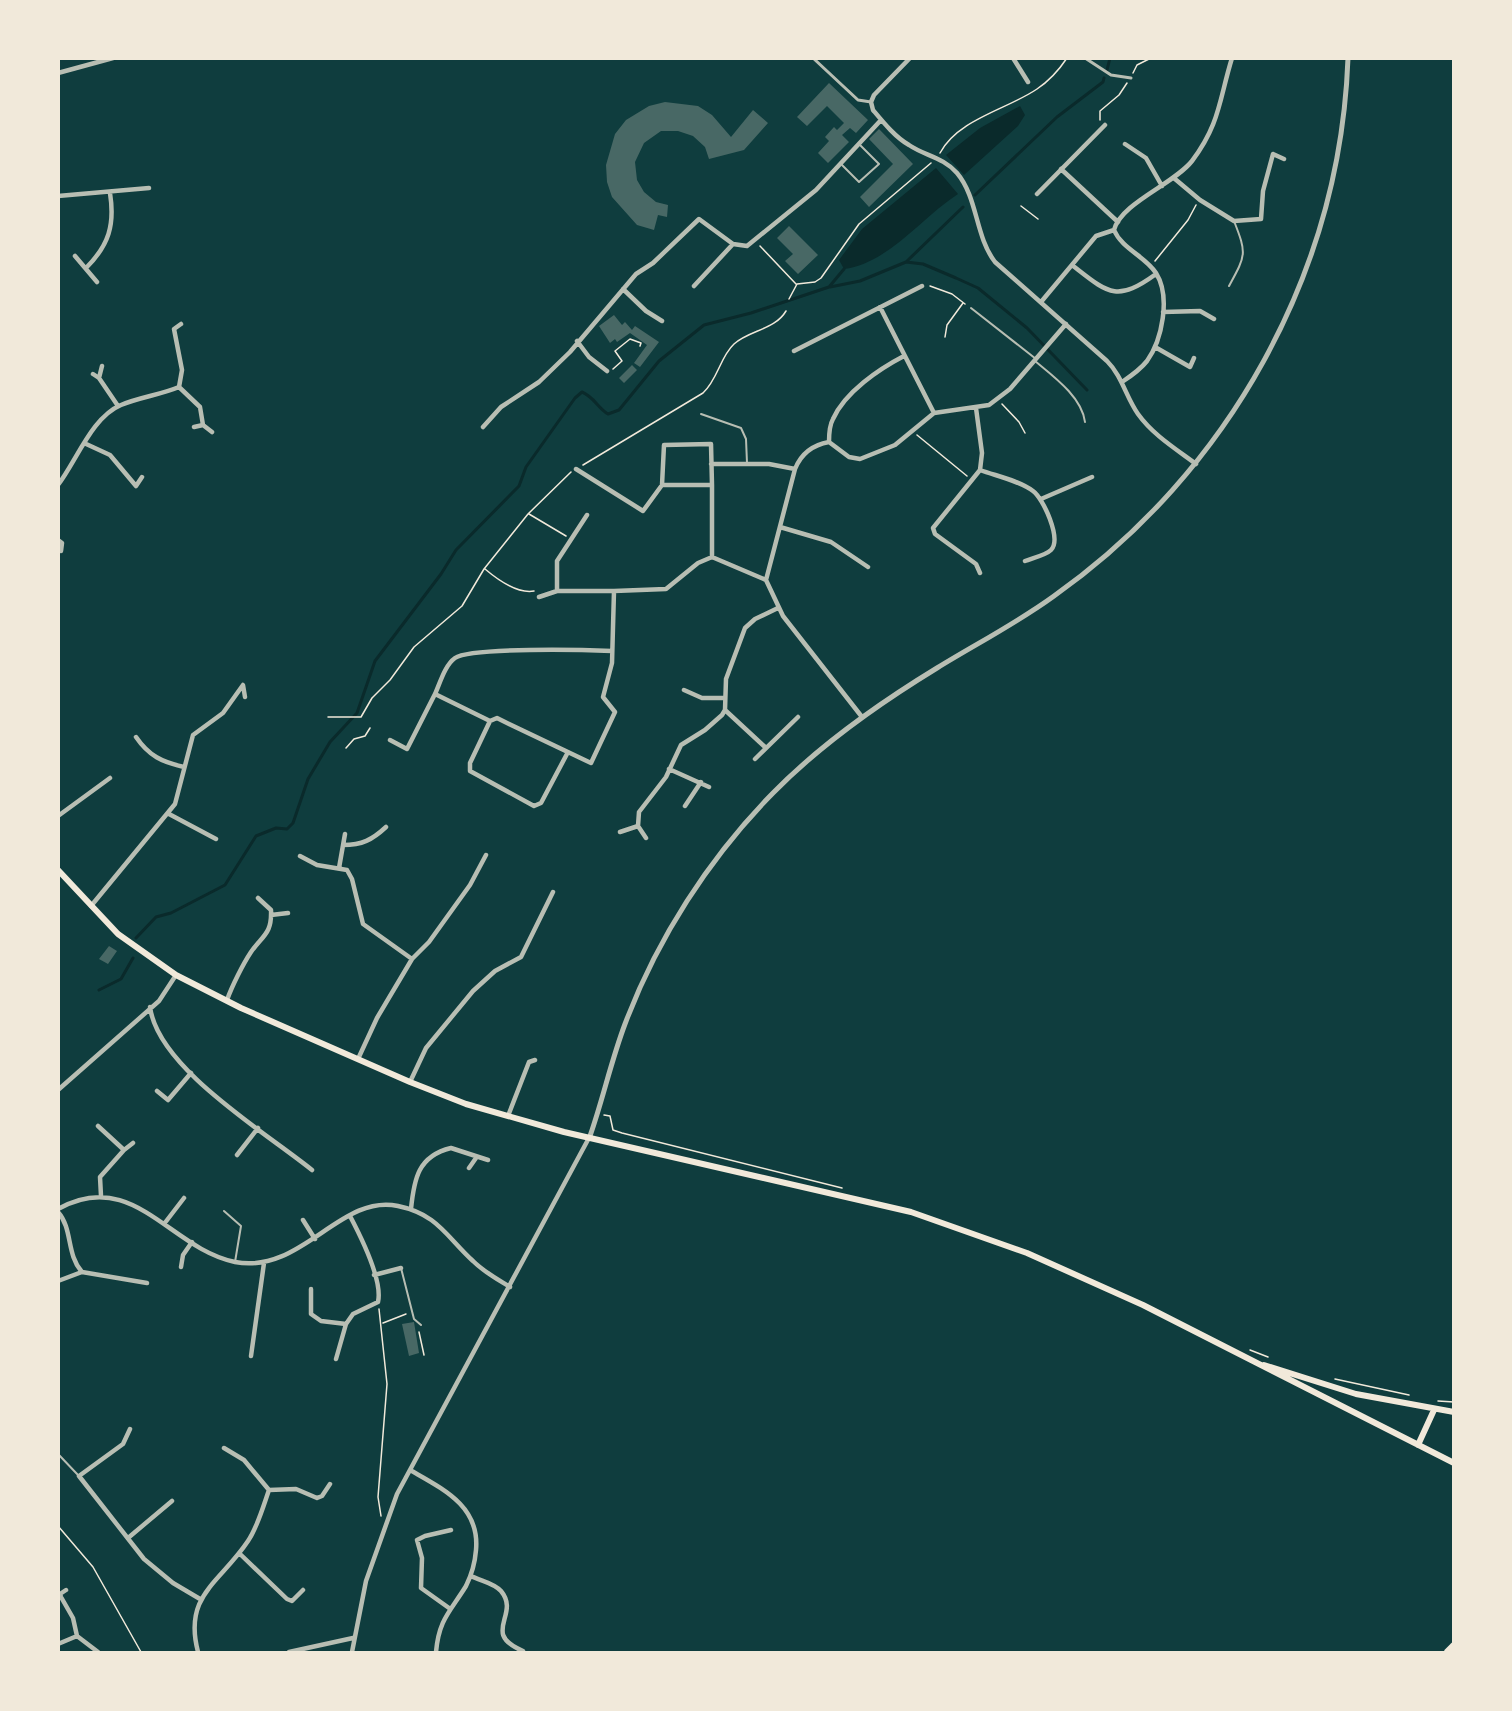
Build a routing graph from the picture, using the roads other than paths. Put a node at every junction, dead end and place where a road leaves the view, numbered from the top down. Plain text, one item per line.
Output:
1 (113, 58) edge
2 (813, 58) edge
3 (910, 58) edge
4 (1013, 58) edge
5 (1085, 58) edge
6 (1232, 58) edge
7 (1348, 58) edge
8 (59, 73) edge
9 (1131, 78) road end
10 (1028, 82) dead end
11 (871, 102) junction
12 (881, 120) junction
13 (1105, 125) road end
14 (859, 144) junction
15 (1125, 144) dead end
16 (1284, 159) dead end
17 (840, 163) junction
18 (1061, 169) junction
19 (1175, 179) junction
20 (1162, 186) junction
21 (149, 188) dead end
22 (110, 192) junction
23 (1036, 194) dead end
24 (58, 196) edge
25 (1234, 221) junction
26 (1118, 222) junction
27 (1114, 230) junction
28 (733, 244) junction
29 (75, 256) dead end
30 (1072, 265) junction
31 (86, 268) junction
32 (1156, 274) junction
33 (98, 282) dead end
34 (694, 286) dead end
35 (922, 286) road end
36 (1229, 286) dead end
37 (623, 289) junction
38 (1041, 303) junction
39 (880, 307) junction
40 (971, 309) road end
41 (1163, 312) junction
42 (1214, 319) dead end
43 (662, 321) dead end
44 (181, 324) dead end
45 (1066, 324) junction
46 (166, 327) dead end
47 (174, 329) junction
48 (577, 341) junction
49 (1155, 347) junction
50 (794, 351) dead end
51 (904, 356) junction
52 (1194, 358) dead end
53 (1036, 360) junction
54 (102, 366) dead end
55 (607, 371) road end
56 (93, 374) dead end
57 (99, 378) junction
58 (1122, 382) junction
59 (179, 387) junction
60 (118, 406) junction
61 (976, 408) junction
62 (934, 413) junction
63 (701, 414) dead end
64 (1085, 422) dead end
65 (203, 425) junction
66 (194, 427) dead end
67 (483, 427) dead end
68 (212, 432) dead end
69 (829, 442) junction
70 (84, 443) junction
71 (747, 463) junction
72 (711, 464) junction
73 (1196, 464) junction
74 (576, 469) road end
75 (795, 469) junction
76 (980, 470) junction
77 (142, 477) dead end
78 (1092, 477) dead end
79 (61, 478) edge
80 (58, 485) edge
81 (662, 485) junction
82 (712, 485) junction
83 (1041, 499) junction
84 (587, 515) dead end
85 (780, 527) junction
86 (70, 538) dead end
87 (60, 541) edge
88 (62, 551) dead end
89 (712, 557) junction
90 (1025, 561) dead end
91 (868, 567) dead end
92 (980, 573) dead end
93 (766, 580) junction
94 (557, 591) junction
95 (614, 591) junction
96 (539, 597) road end
97 (778, 608) junction
98 (612, 651) junction
99 (684, 690) dead end
100 (435, 694) junction
101 (245, 697) dead end
102 (725, 698) junction
103 (725, 710) junction
104 (798, 717) dead end
105 (862, 717) junction
106 (490, 722) junction
107 (136, 737) dead end
108 (390, 740) dead end
109 (765, 747) junction
110 (407, 749) junction
111 (412, 752) dead end
112 (568, 752) junction
113 (755, 759) dead end
114 (184, 767) junction
115 (669, 769) junction
116 (110, 778) dead end
117 (701, 782) junction
118 (709, 788) dead end
119 (685, 806) dead end
120 (169, 814) junction
121 (58, 816) edge
122 (638, 826) junction
123 (386, 827) dead end
124 (620, 832) dead end
125 (345, 834) dead end
126 (646, 838) dead end
127 (216, 839) dead end
128 (343, 845) junction
129 (486, 855) dead end
130 (300, 856) dead end
131 (339, 868) junction
132 (58, 870) edge
133 (553, 892) dead end
134 (258, 898) dead end
135 (91, 906) junction
136 (288, 913) dead end
137 (271, 915) junction
138 (412, 959) junction
139 (176, 975) junction
140 (227, 1000) junction
141 (150, 1007) junction
142 (358, 1059) junction
143 (535, 1060) dead end
144 (191, 1073) junction
145 (410, 1082) junction
146 (58, 1090) edge
147 (157, 1091) dead end
148 (508, 1116) junction
149 (98, 1126) dead end
150 (258, 1128) junction
151 (590, 1136) junction
152 (133, 1143) dead end
153 (124, 1150) junction
154 (237, 1155) dead end
155 (476, 1158) junction
156 (488, 1160) dead end
157 (469, 1168) dead end
158 (312, 1170) dead end
159 (101, 1196) junction
160 (184, 1198) dead end
161 (411, 1209) junction
162 (58, 1211) edge
163 (224, 1211) dead end
164 (350, 1216) junction
165 (303, 1220) dead end
166 (164, 1224) junction
167 (315, 1239) junction
168 (192, 1242) junction
169 (235, 1262) junction
170 (264, 1263) junction
171 (181, 1267) dead end
172 (401, 1268) joint
173 (82, 1272) junction
174 (374, 1275) junction
175 (58, 1281) edge
176 (147, 1283) dead end
177 (510, 1287) junction
178 (311, 1289) dead end
179 (346, 1324) junction
180 (421, 1325) road end
181 (251, 1356) dead end
182 (336, 1359) dead end
183 (1254, 1363) junction
184 (1434, 1410) junction
185 (1454, 1412) edge
186 (130, 1429) dead end
187 (1418, 1445) junction
188 (224, 1448) dead end
189 (59, 1455) edge
190 (1454, 1462) edge
191 (410, 1470) junction
192 (79, 1476) junction
193 (330, 1484) dead end
194 (269, 1490) junction
195 (171, 1501) dead end
196 (451, 1530) dead end
197 (128, 1538) junction
198 (239, 1553) junction
199 (471, 1576) junction
200 (66, 1590) dead end
201 (303, 1590) dead end
202 (200, 1599) junction
203 (449, 1608) junction
204 (77, 1636) junction
205 (353, 1638) junction
206 (58, 1644) edge
207 (1454, 1646) edge
208 (523, 1651) dead end
209 (98, 1653) edge
210 (198, 1653) edge
211 (289, 1653) edge
212 (352, 1653) edge
213 (436, 1653) edge
214 (1448, 1653) edge

1 - 8 street
2 - 11 street
3 - 11 street
4 - 10 street
5 - 9 street
6 - 19 street
7 - 73 street
11 - 12 street
12 - 14 street
12 - 38 street
13 - 18 street
14 - 17 street
14 - 17 lane
15 - 20 street
16 - 25 street
17 - 28 street
18 - 23 street
18 - 26 street
19 - 20 street
19 - 25 street
20 - 26 street
21 - 22 street
22 - 24 street
22 - 31 street
25 - 36 lane
26 - 27 street
27 - 30 street
27 - 32 street
28 - 34 street
28 - 37 street
29 - 31 street
30 - 32 street
30 - 38 street
31 - 33 street
32 - 41 street
35 - 39 street
37 - 43 street
37 - 48 street
38 - 45 street
39 - 50 street
39 - 51 street
40 - 53 lane
41 - 42 street
41 - 49 street
44 - 47 street
45 - 53 street
45 - 58 street
46 - 47 street
47 - 59 street
48 - 55 street
48 - 67 street
49 - 52 street
49 - 58 street
51 - 62 street
51 - 69 street
53 - 61 street
53 - 64 lane
54 - 57 street
56 - 57 street
57 - 60 street
58 - 73 street
59 - 60 street
59 - 65 street
60 - 70 street
61 - 62 street
61 - 76 street
62 - 69 street
63 - 71 lane
65 - 66 street
65 - 68 street
69 - 75 street
70 - 77 street
70 - 79 street
71 - 72 street
71 - 75 street
72 - 81 street
72 - 82 street
73 - 105 street
74 - 81 street
75 - 85 street
76 - 83 street
76 - 92 street
78 - 83 street
79 - 80 street
81 - 82 street
82 - 89 street
83 - 90 street
84 - 94 street
85 - 91 street
85 - 93 street
86 - 87 street
87 - 88 street
89 - 93 street
89 - 95 street
93 - 97 street
94 - 95 street
94 - 96 street
95 - 98 street
97 - 102 street
97 - 105 street
98 - 100 street
98 - 112 street
99 - 102 street
100 - 106 street
100 - 110 street
101 - 114 street
102 - 103 street
103 - 109 street
103 - 115 street
104 - 109 street
105 - 151 street
106 - 112 street
106 - 112 street
107 - 114 street
108 - 110 street
109 - 113 street
110 - 111 street
114 - 120 street
115 - 117 street
115 - 122 street
116 - 121 street
117 - 118 street
117 - 119 street
120 - 127 street
120 - 135 street
122 - 124 street
122 - 126 street
123 - 128 street
125 - 128 street
128 - 131 street
129 - 138 street
130 - 131 street
131 - 138 street
132 - 135 main road
133 - 145 street
134 - 137 street
135 - 139 main road
136 - 137 street
137 - 140 street
138 - 142 street
139 - 140 main road
139 - 141 street
140 - 142 main road
141 - 144 street
141 - 146 street
142 - 145 main road
143 - 148 street
144 - 147 street
144 - 150 street
145 - 148 main road
148 - 151 main road
149 - 153 street
150 - 154 street
150 - 158 street
151 - 177 street
151 - 183 main road
152 - 153 street
153 - 159 street
155 - 156 street
155 - 157 street
155 - 161 street
159 - 162 street
159 - 166 street
160 - 166 street
161 - 164 street
161 - 177 street
162 - 173 street
163 - 169 lane
164 - 167 street
164 - 174 street
165 - 167 street
166 - 168 street
167 - 170 street
168 - 169 street
168 - 171 street
169 - 170 street
170 - 181 street
172 - 174 street
172 - 180 lane
173 - 175 street
173 - 176 street
174 - 179 street
177 - 191 street
178 - 179 street
179 - 182 street
183 - 184 main road
183 - 187 main road
184 - 185 main road
184 - 187 main road
186 - 192 street
187 - 190 main road
188 - 194 street
189 - 192 lane
191 - 199 street
191 - 205 street
192 - 197 street
193 - 194 street
194 - 198 street
195 - 197 street
196 - 203 street
197 - 202 street
198 - 201 street
198 - 202 street
199 - 203 street
199 - 208 street
200 - 204 street
202 - 210 street
203 - 213 street
204 - 206 street
204 - 209 street
205 - 211 street
205 - 212 street
207 - 214 highway

